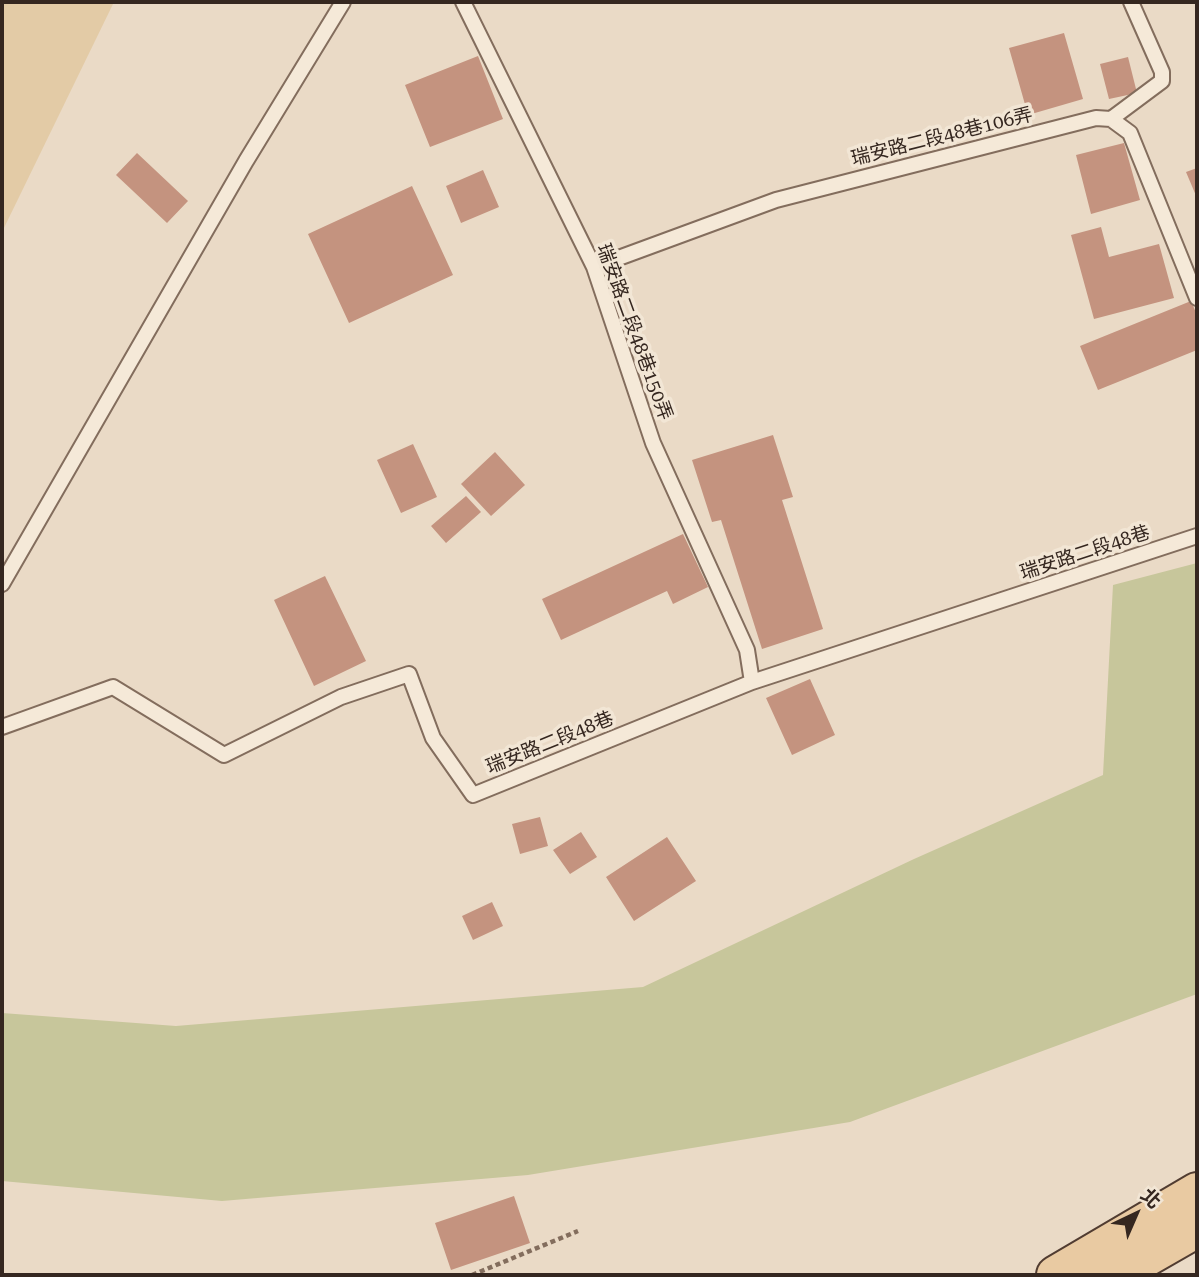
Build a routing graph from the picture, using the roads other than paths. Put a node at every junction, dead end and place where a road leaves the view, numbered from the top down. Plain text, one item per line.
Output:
1 (343, 2) edge
2 (463, 2) edge
3 (1131, 2) edge
4 (1111, 119) junction
5 (594, 267) junction
6 (1197, 298) edge
7 (1197, 536) edge
8 (2, 584) edge
9 (752, 682) junction
10 (2, 727) edge
11 (1197, 1192) edge
12 (1197, 1228) edge
13 (1056, 1275) edge
14 (1115, 1275) edge

1 - 8 lane
2 - 5 lane, 瑞安路二段48巷150弄
3 - 4 lane
4 - 5 lane, 瑞安路二段48巷106弄
4 - 6 lane
5 - 9 lane, 瑞安路二段48巷150弄
7 - 9 lane, 瑞安路二段48巷
9 - 10 lane, 瑞安路二段48巷
11 - 13 main road
12 - 14 main road

